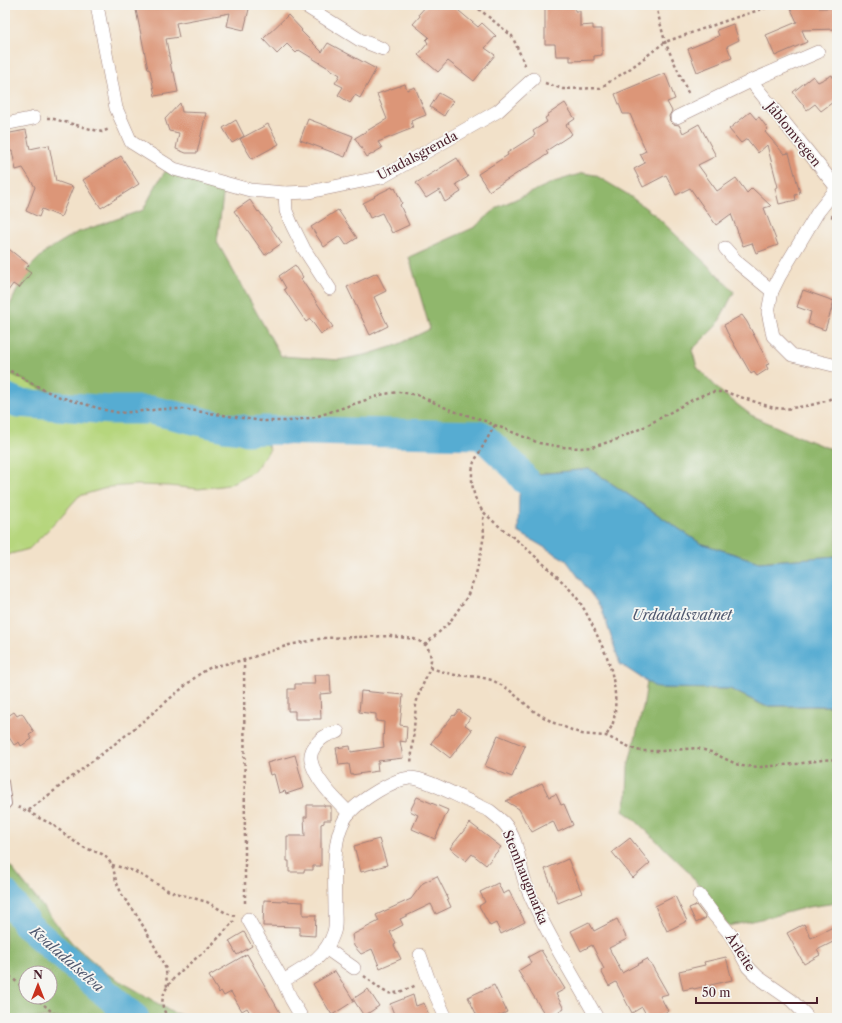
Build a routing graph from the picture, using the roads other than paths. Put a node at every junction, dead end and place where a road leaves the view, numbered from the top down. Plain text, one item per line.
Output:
1 (97, 5) edge
2 (304, 5) edge
3 (383, 49) dead end
4 (818, 52) dead end
5 (533, 79) road end
6 (751, 81) junction
7 (677, 117) dead end
8 (34, 118) road end
9 (5, 124) edge
10 (837, 188) edge
11 (285, 193) junction
12 (725, 248) dead end
13 (330, 289) dead end
14 (772, 291) junction
15 (837, 366) edge
16 (338, 732) dead end
17 (5, 782) edge
18 (7, 806) edge
19 (349, 813) junction
20 (699, 895) dead end
21 (244, 918) road end
22 (327, 949) junction
23 (420, 956) dead end
24 (354, 968) road end
25 (283, 981) junction
26 (302, 1018) edge
27 (446, 1018) edge
28 (597, 1018) edge
29 (807, 1018) edge

1 - 11 street, Uradalsgrenda
2 - 3 street
4 - 6 street
5 - 11 street, Uradalsgrenda
6 - 7 street
6 - 10 street, Jåblomvegen
8 - 9 street
10 - 14 street, Jåblomvegen
11 - 13 street
12 - 14 street
14 - 15 street, Jåblomvegen
16 - 19 street
17 - 18 lane
19 - 22 street, Stemhaugmarka
19 - 28 street, Stemhaugmarka
20 - 29 street, Årleite
21 - 25 street
22 - 24 street
22 - 25 street, Stemhaugmarka
23 - 27 street
25 - 26 street

